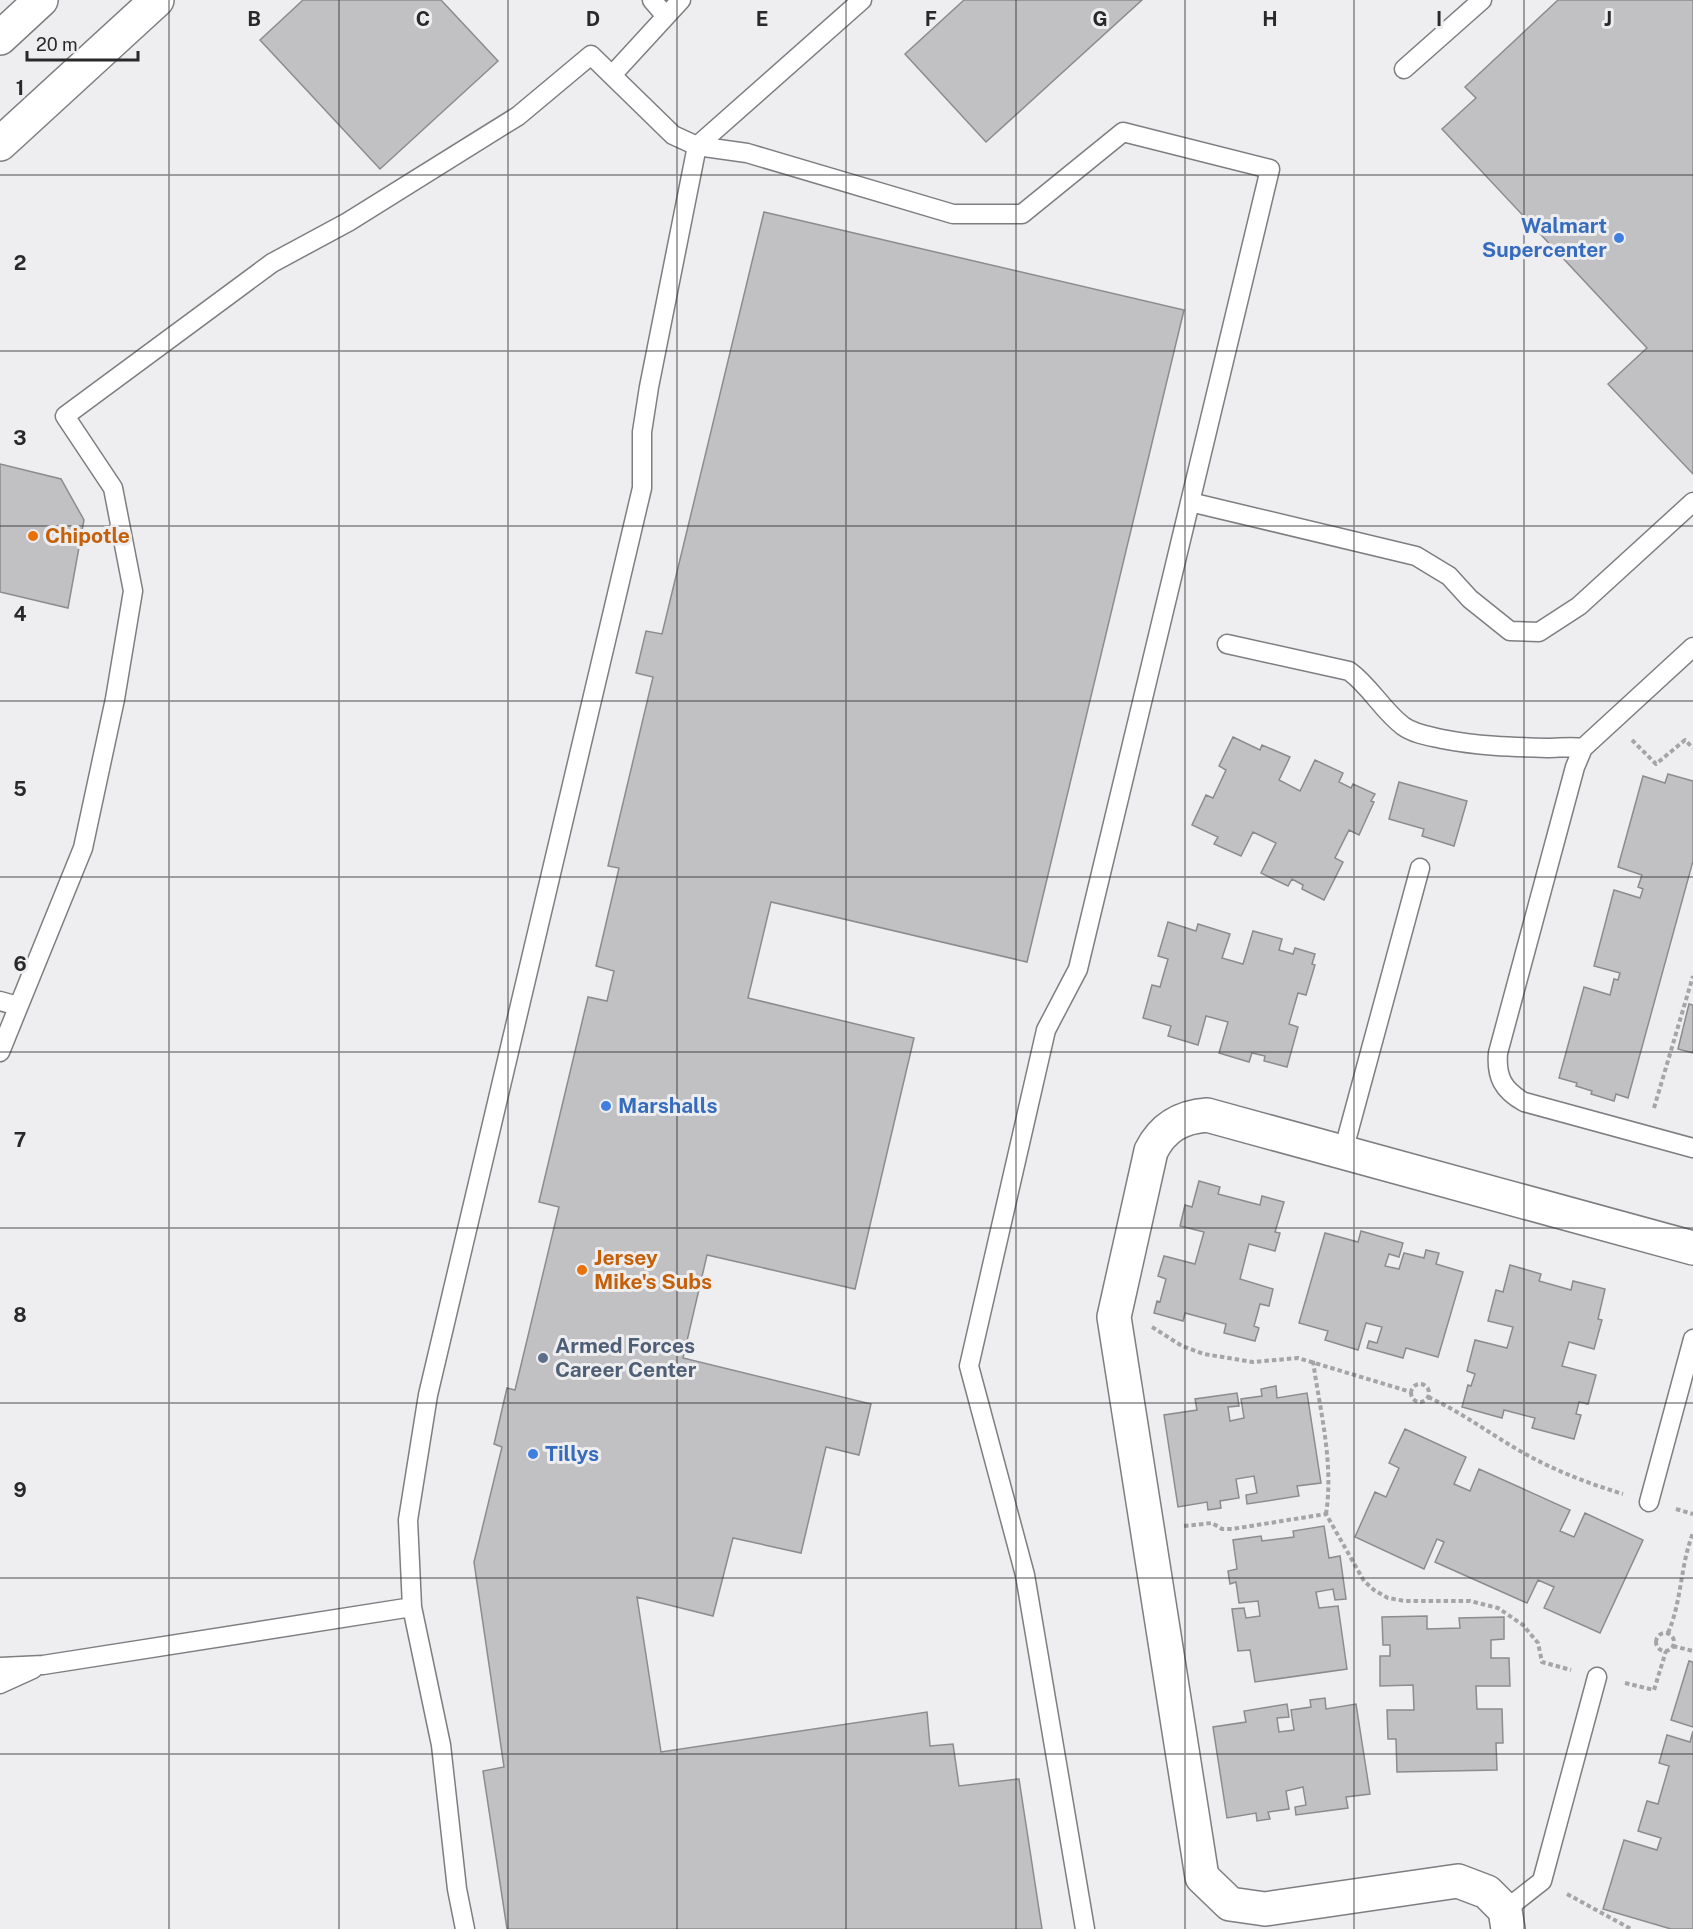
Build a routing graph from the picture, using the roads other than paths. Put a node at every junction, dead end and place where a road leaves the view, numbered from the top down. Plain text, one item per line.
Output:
1 (41, 0) edge
2 (157, 0) edge
3 (652, 0) edge
4 (681, 0) edge
5 (862, 0) edge
6 (1482, 0) edge
7 (665, 15) junction
8 (0, 38) edge
9 (1404, 69) dead end
10 (613, 74) junction
11 (0, 144) edge
12 (697, 146) junction
13 (1190, 502) junction
14 (1693, 502) edge
15 (1227, 644) dead end
16 (1693, 646) edge
17 (1583, 748) junction
18 (1420, 868) dead end
19 (0, 1001) edge
20 (18, 1006) junction
21 (0, 1052) edge
22 (1693, 1148) edge
23 (1343, 1152) junction
24 (1693, 1248) edge
25 (1693, 1339) edge
26 (1649, 1502) road end
27 (412, 1607) junction
28 (43, 1665) junction
29 (0, 1667) edge
30 (1597, 1677) road end
31 (0, 1684) edge
32 (1507, 1920) edge
33 (465, 1929) edge
34 (1085, 1929) edge

1 - 8 street
2 - 11 street
3 - 7 lane
4 - 7 lane
5 - 12 lane
6 - 9 lane
7 - 10 lane
10 - 12 lane
10 - 20 lane
12 - 13 lane
12 - 27 lane
13 - 14 lane
13 - 34 lane
15 - 17 lane
16 - 17 lane
17 - 22 lane
18 - 23 lane
19 - 20 lane
20 - 21 lane
23 - 24 street
23 - 32 street
25 - 26 lane
27 - 28 lane
27 - 33 lane
28 - 29 lane
28 - 31 lane
30 - 32 lane

